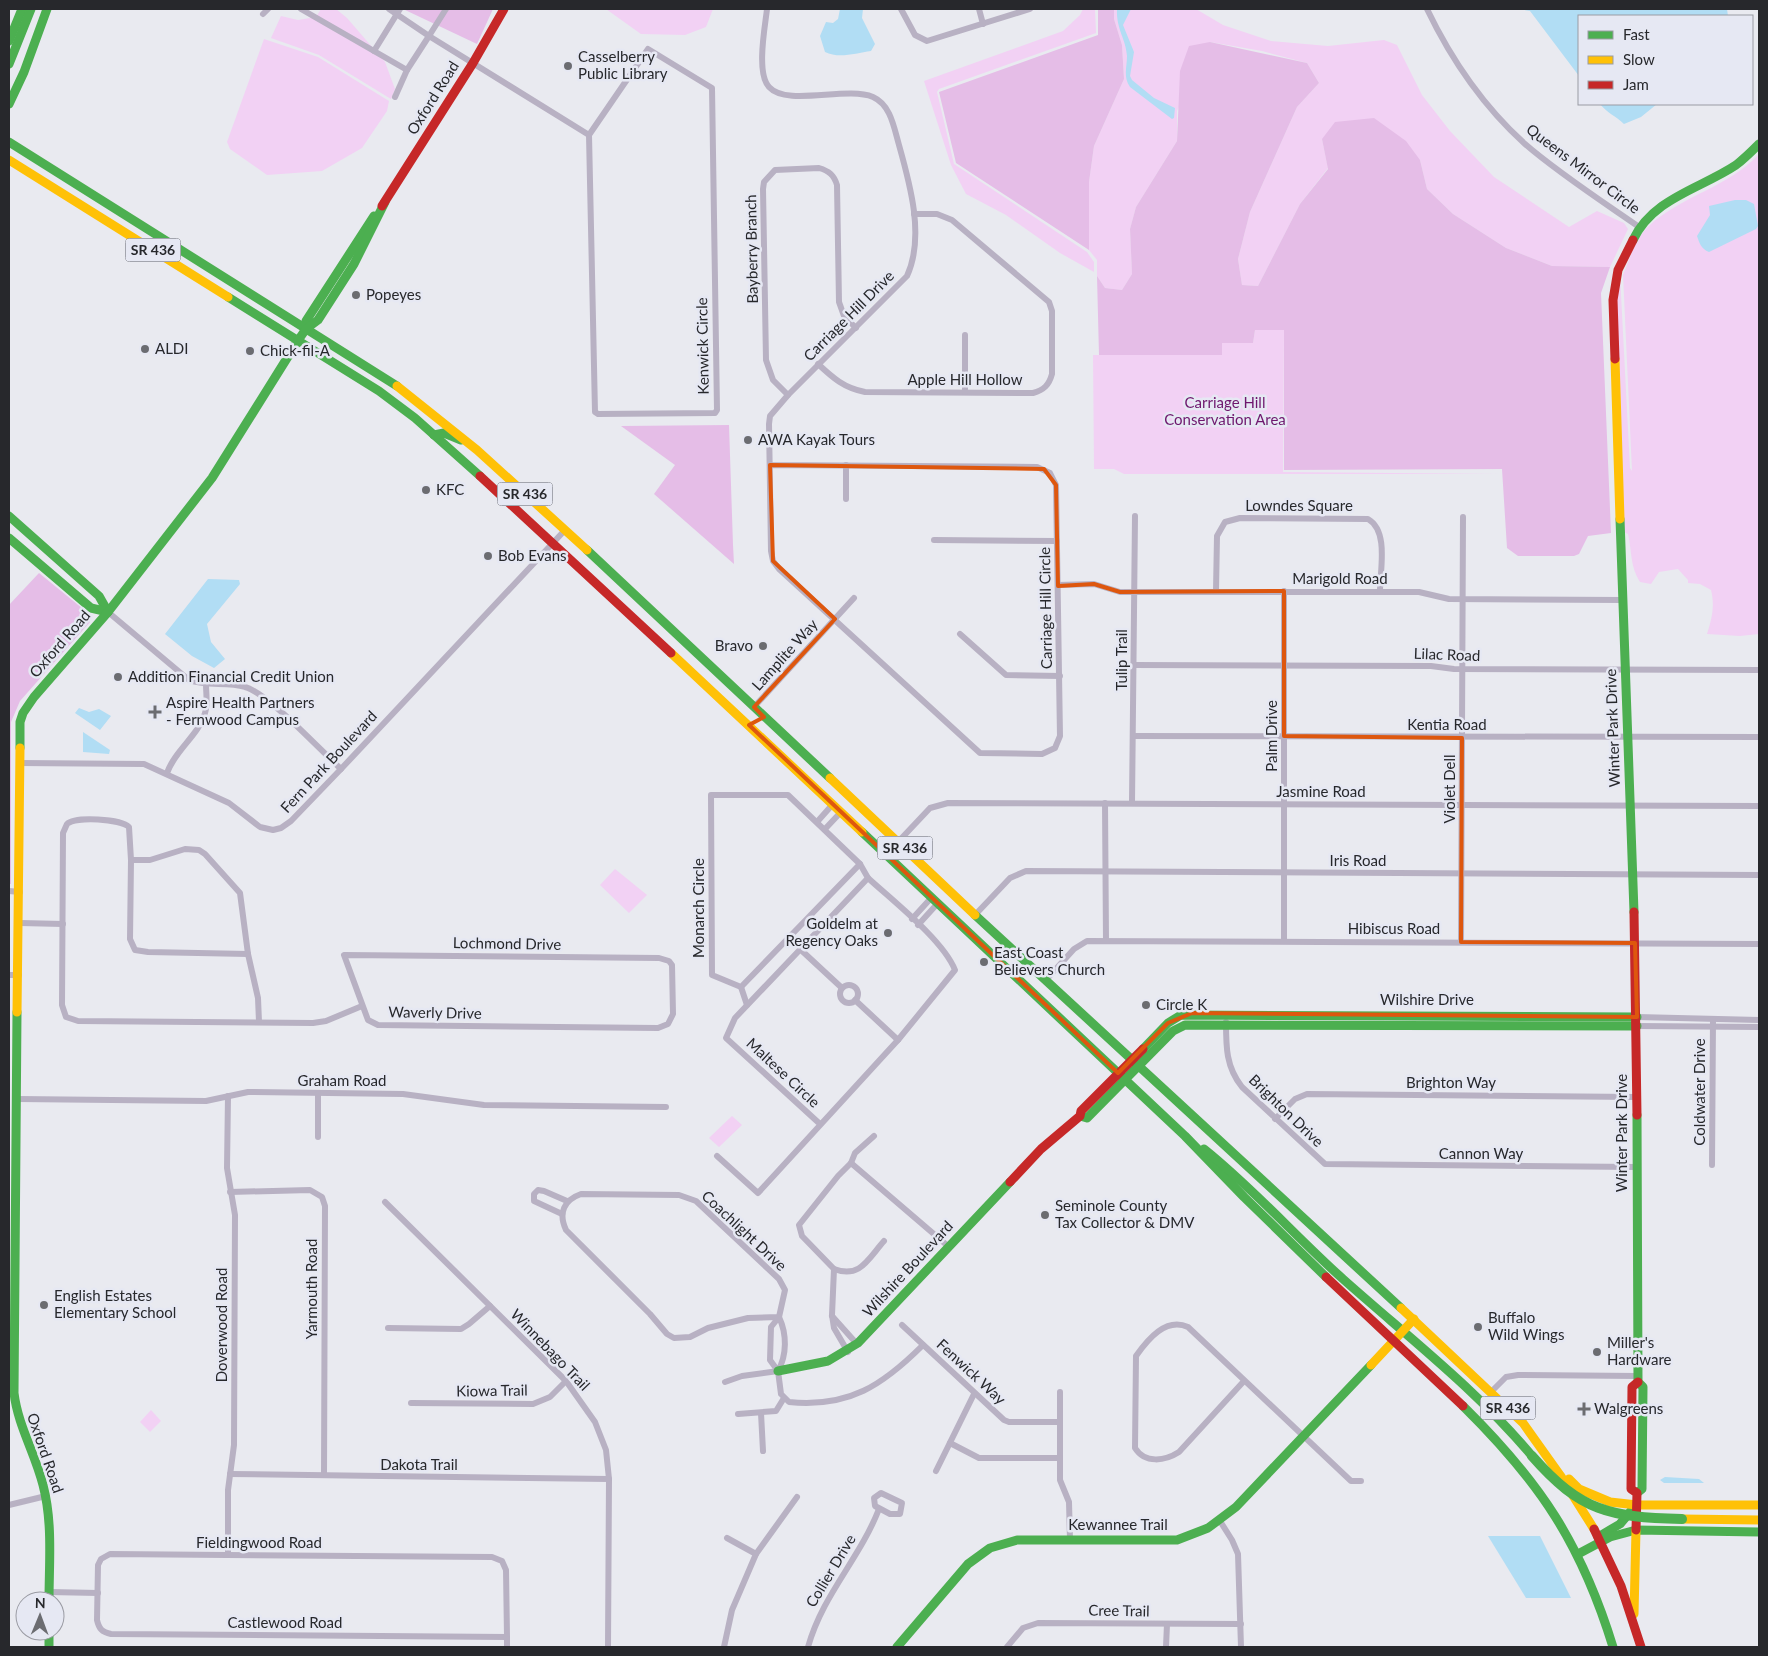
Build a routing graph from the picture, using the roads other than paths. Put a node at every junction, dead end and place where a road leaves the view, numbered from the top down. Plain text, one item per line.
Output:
1 (22, 9) edge
2 (31, 9) edge
3 (47, 9) edge
4 (301, 9) edge
5 (389, 9) edge
6 (400, 9) edge
7 (446, 9) edge
8 (504, 9) edge
9 (767, 9) edge
10 (901, 9) edge
11 (979, 9) edge
12 (1030, 9) edge
13 (1427, 9) edge
14 (396, 15) junction
15 (983, 24) junction
16 (429, 36) junction
17 (9, 41) edge
18 (374, 51) junction
19 (473, 63) junction
20 (9, 64) edge
21 (407, 70) junction
22 (24, 73) junction
23 (9, 88) edge
24 (395, 97) dead end
25 (9, 104) edge
26 (589, 134) junction
27 (9, 142) edge
28 (1759, 144) edge
29 (9, 160) edge
30 (914, 214) junction
31 (1639, 227) junction
32 (186, 253) junction
33 (178, 266) junction
34 (306, 328) junction
35 (856, 328) junction
36 (965, 336) dead end
37 (299, 340) junction
38 (818, 364) junction
39 (964, 392) junction
40 (788, 395) junction
41 (415, 418) junction
42 (442, 419) junction
43 (434, 435) junction
44 (469, 443) junction
45 (770, 465) junction
46 (846, 466) junction
47 (846, 499) dead end
48 (9, 516) edge
49 (1135, 516) dead end
50 (1463, 517) dead end
51 (565, 530) junction
52 (9, 538) edge
53 (934, 540) dead end
54 (1057, 541) junction
55 (553, 542) junction
56 (50, 552) junction
57 (40, 565) junction
58 (1058, 586) junction
59 (1216, 591) junction
60 (1284, 591) junction
61 (1380, 591) junction
62 (1134, 592) junction
63 (854, 598) dead end
64 (1463, 599) junction
65 (1623, 600) junction
66 (108, 612) junction
67 (835, 619) junction
68 (960, 634) dead end
69 (1134, 666) junction
70 (1285, 666) junction
71 (1463, 669) junction
72 (1626, 669) junction
73 (1759, 670) edge
74 (1060, 676) junction
75 (206, 685) junction
76 (725, 704) junction
77 (754, 707) junction
78 (749, 725) junction
79 (773, 725) junction
80 (1134, 736) junction
81 (1284, 736) junction
82 (1628, 737) junction
83 (1462, 738) junction
84 (1759, 738) edge
85 (19, 763) junction
86 (341, 769) junction
87 (167, 773) junction
88 (1105, 803) junction
89 (1132, 803) junction
90 (833, 804) junction
91 (1284, 805) junction
92 (1462, 805) junction
93 (1630, 805) junction
94 (1759, 806) edge
95 (841, 812) junction
96 (817, 822) junction
97 (825, 830) junction
98 (898, 842) junction
99 (131, 860) junction
100 (860, 864) junction
101 (1106, 872) junction
102 (1284, 873) junction
103 (1462, 874) junction
104 (1633, 874) junction
105 (1759, 875) edge
106 (868, 878) junction
107 (9, 891) edge
108 (20, 892) junction
109 (935, 900) junction
110 (975, 916) junction
111 (912, 919) junction
112 (20, 923) junction
113 (63, 924) junction
114 (918, 925) junction
115 (968, 931) junction
116 (1002, 940) junction
117 (1106, 941) junction
118 (1284, 941) junction
119 (1461, 942) junction
120 (1635, 942) junction
121 (1759, 944) edge
122 (801, 950) junction
123 (248, 954) junction
124 (344, 955) joint
125 (14, 975) edge
126 (1045, 981) junction
127 (742, 987) junction
128 (842, 988) junction
129 (855, 1000) junction
130 (747, 1005) junction
131 (362, 1006) junction
132 (1226, 1019) junction
133 (1713, 1019) junction
134 (1759, 1020) edge
135 (259, 1022) junction
136 (1637, 1022) junction
137 (668, 1024) joint
138 (1712, 1027) junction
139 (1759, 1027) edge
140 (898, 1040) junction
141 (13, 1053) edge
142 (1134, 1063) junction
143 (1122, 1076) junction
144 (318, 1094) junction
145 (228, 1096) junction
146 (1637, 1097) junction
147 (18, 1099) junction
148 (666, 1107) dead end
149 (1275, 1120) junction
150 (820, 1124) junction
151 (874, 1136) dead end
152 (1185, 1136) junction
153 (318, 1137) dead end
154 (717, 1156) dead end
155 (13, 1159) edge
156 (851, 1163) junction
157 (1325, 1164) joint
158 (1712, 1164) dead end
159 (1637, 1167) junction
160 (230, 1192) junction
161 (567, 1201) junction
162 (385, 1202) dead end
163 (562, 1214) junction
164 (884, 1241) dead end
165 (949, 1246) junction
166 (834, 1269) junction
167 (490, 1306) junction
168 (832, 1315) junction
169 (779, 1317) junction
170 (1414, 1320) junction
171 (902, 1325) dead end
172 (388, 1328) dead end
173 (1403, 1331) junction
174 (1394, 1340) junction
175 (857, 1344) junction
176 (923, 1345) junction
177 (848, 1352) junction
178 (778, 1370) junction
179 (1638, 1379) junction
180 (566, 1381) junction
181 (1244, 1381) junction
182 (725, 1382) dead end
183 (1060, 1392) dead end
184 (1491, 1392) junction
185 (974, 1394) junction
186 (784, 1398) junction
187 (411, 1403) dead end
188 (761, 1413) junction
189 (738, 1414) dead end
190 (1060, 1422) junction
191 (1303, 1435) junction
192 (950, 1444) junction
193 (763, 1451) dead end
194 (1060, 1458) junction
195 (1552, 1460) junction
196 (936, 1471) dead end
197 (230, 1474) junction
198 (324, 1476) junction
199 (609, 1478) junction
200 (1361, 1481) dead end
201 (46, 1496) junction
202 (797, 1497) dead end
203 (9, 1505) edge
204 (1637, 1505) junction
205 (1759, 1505) edge
206 (879, 1509) junction
207 (1759, 1520) edge
208 (1220, 1522) junction
209 (1636, 1530) junction
210 (1759, 1532) edge
211 (728, 1538) dead end
212 (1070, 1540) junction
213 (1600, 1540) junction
214 (1576, 1552) junction
215 (756, 1554) junction
216 (228, 1555) junction
217 (49, 1591) edge
218 (98, 1593) junction
219 (65, 1596) edge
220 (1634, 1617) junction
221 (1167, 1624) junction
222 (1241, 1624) junction
223 (507, 1637) junction
224 (507, 1647) edge
225 (608, 1647) edge
226 (724, 1647) edge
227 (808, 1647) edge
228 (897, 1647) edge
229 (1007, 1647) edge
230 (1166, 1647) edge
231 (1241, 1647) edge
232 (1613, 1647) edge
233 (1641, 1647) edge

1 - 17 main road
2 - 20 main road
3 - 22 main road
4 - 18 street
5 - 14 street
6 - 14 street
7 - 16 street
8 - 19 main road, Oxford Road
9 - 30 street, Carriage Hill Drive
10 - 15 street
11 - 15 street
12 - 15 street
13 - 31 street, Queens Mirror Circle
14 - 16 street
14 - 18 street
16 - 19 street
16 - 21 street
18 - 21 street
19 - 26 street
19 - 34 main road, Oxford Road
21 - 24 street
22 - 23 main road
22 - 25 main road
26 - 26 street, Kenwick Circle
27 - 32 main road, SR 436
28 - 31 main road, Winter Park Drive
29 - 33 main road, SR 436
30 - 35 street, Carriage Hill Drive
30 - 39 street, Apple Hill Hollow
31 - 65 main road, Winter Park Drive
32 - 33 street
32 - 34 main road, SR 436
33 - 37 main road, SR 436
34 - 37 main road, Oxford Road
34 - 42 main road, SR 436
35 - 38 street, Carriage Hill Drive
35 - 40 street, Bayberry Branch
36 - 39 street
37 - 41 main road, SR 436
37 - 66 main road, Oxford Road
38 - 39 street, Apple Hill Hollow
38 - 40 street, Carriage Hill Drive
40 - 45 street, Carriage Hill Drive
41 - 42 main road
41 - 43 main road, SR 436
42 - 44 main road, SR 436
43 - 44 main road
43 - 55 main road, SR 436
44 - 51 main road, SR 436
45 - 46 street, Carriage Hill Circle
45 - 67 street, Carriage Hill Drive
46 - 47 street
46 - 54 street, Carriage Hill Circle
48 - 56 main road
49 - 62 street, Tulip Trail
50 - 64 street, Violet Dell
51 - 55 street, Fern Park Boulevard
51 - 77 main road, SR 436
52 - 57 main road
53 - 54 street
54 - 58 street, Carriage Hill Circle
55 - 76 main road, SR 436
55 - 86 street, Fern Park Boulevard
56 - 57 main road
56 - 66 main road
57 - 66 main road
58 - 62 street, Marigold Road
58 - 74 street, Carriage Hill Circle
59 - 60 street, Marigold Road
59 - 61 street, Lowndes Square
59 - 62 street, Marigold Road
60 - 61 street, Marigold Road
60 - 70 street, Palm Drive
61 - 64 street, Marigold Road
62 - 69 street, Tulip Trail
63 - 67 street, Lamplite Way
64 - 65 street, Marigold Road
64 - 71 street, Violet Dell
65 - 72 main road, Winter Park Drive
66 - 75 street
66 - 85 main road, Oxford Road
67 - 74 street, Carriage Hill Circle
67 - 77 street, Lamplite Way
68 - 74 street
69 - 70 street, Lilac Road
69 - 80 street, Tulip Trail
70 - 71 street, Lilac Road
70 - 81 street, Palm Drive
71 - 72 street, Lilac Road
71 - 83 street, Violet Dell
72 - 73 street, Lilac Road
72 - 82 main road, Winter Park Drive
75 - 86 street
75 - 87 street
76 - 77 main road
76 - 78 main road, SR 436
77 - 79 main road, SR 436
78 - 79 main road
78 - 90 main road, SR 436
79 - 98 main road, SR 436
80 - 81 street, Kentia Road
80 - 89 street, Tulip Trail
81 - 83 street, Kentia Road
81 - 91 street, Palm Drive
82 - 83 street, Kentia Road
82 - 84 street, Kentia Road
82 - 93 main road, Winter Park Drive
83 - 92 street, Violet Dell
85 - 87 street, Fern Park Boulevard
85 - 108 main road, Oxford Road
86 - 87 street, Fern Park Boulevard
88 - 89 street, Jasmine Road
88 - 98 street, Jasmine Road
88 - 101 street
89 - 91 street, Jasmine Road
90 - 95 main road, SR 436
90 - 96 street
91 - 92 street, Jasmine Road
91 - 102 street, Palm Drive
92 - 93 street, Jasmine Road
92 - 103 street, Violet Dell
93 - 94 street, Jasmine Road
93 - 104 main road, Winter Park Drive
95 - 97 street
95 - 109 main road, SR 436
96 - 97 street, Monarch Circle
96 - 127 street, Monarch Circle
97 - 100 street, Monarch Circle
98 - 110 main road, SR 436
99 - 113 street
99 - 123 street
99 - 123 street
100 - 106 street, Monarch Circle
100 - 127 street
101 - 102 street, Iris Road
101 - 110 street, Iris Road
101 - 117 street
102 - 103 street, Iris Road
102 - 118 street, Palm Drive
103 - 104 street, Iris Road
103 - 119 street, Violet Dell
104 - 105 street, Iris Road
104 - 120 main road, Winter Park Drive
106 - 111 street, Maltese Circle
106 - 122 street, Maltese Circle
107 - 108 street
108 - 112 main road, Oxford Road
109 - 110 main road
109 - 111 street
109 - 114 street
109 - 115 main road, SR 436
110 - 116 main road, SR 436
111 - 114 street, Maltese Circle
112 - 113 street
112 - 125 main road, Oxford Road
113 - 135 street
114 - 140 street, Maltese Circle
115 - 116 main road
115 - 143 main road, SR 436
116 - 126 main road, SR 436
117 - 118 street, Hibiscus Road
117 - 126 street, Hibiscus Road
118 - 119 street, Hibiscus Road
119 - 120 street, Hibiscus Road
120 - 121 street, Hibiscus Road
120 - 136 main road, Winter Park Drive
122 - 128 street
122 - 130 street, Maltese Circle
123 - 135 street
124 - 131 street, Waverly Drive
124 - 137 street, Lochmond Drive
125 - 141 main road, Oxford Road
126 - 142 main road, SR 436
127 - 130 street
128 - 129 street
128 - 129 street
129 - 140 street
130 - 150 street, Maltese Circle
131 - 135 street
131 - 137 street, Waverly Drive
132 - 136 main road, Wilshire Drive
132 - 142 main road, Wilshire Drive
132 - 149 street, Brighton Drive
133 - 134 street, Wilshire Drive
133 - 136 street, Wilshire Drive
133 - 138 street, Coldwater Drive
136 - 138 street, Wilshire Drive
136 - 146 main road, Winter Park Drive
138 - 139 street, Wilshire Drive
138 - 158 street, Coldwater Drive
140 - 150 street, Maltese Circle
141 - 147 main road, Oxford Road
142 - 143 main road, Wilshire Drive
142 - 170 main road, SR 436
143 - 152 main road, SR 436
143 - 165 main road, Wilshire Boulevard
144 - 145 street, Graham Road
144 - 148 street, Graham Road
144 - 153 street
145 - 147 street, Graham Road
145 - 160 street, Doverwood Road
146 - 149 street, Brighton Way
146 - 159 main road, Winter Park Drive
147 - 155 main road, Oxford Road
149 - 157 street, Brighton Drive
150 - 154 street, Maltese Circle
151 - 156 street
152 - 173 main road
152 - 174 main road, SR 436
155 - 201 main road, Oxford Road
156 - 165 street
156 - 166 street
157 - 159 street, Cannon Way
159 - 179 main road, Winter Park Drive
160 - 197 street, Doverwood Road
160 - 198 street, Yarmouth Road
161 - 163 street
161 - 163 street
161 - 169 street, Coachlight Drive
162 - 167 street, Winnebago Trail
163 - 169 street
164 - 166 street
165 - 175 main road, Wilshire Boulevard
166 - 168 street
167 - 172 street
167 - 180 street, Winnebago Trail
168 - 175 street
168 - 177 street
169 - 178 street, Coachlight Drive
169 - 178 street, Coachlight Drive
170 - 173 main road, Kewannee Trail
170 - 184 main road, SR 436
171 - 176 street, Fenwick Way
173 - 174 main road, Kewannee Trail
173 - 207 main road, bridge
174 - 191 main road, Kewannee Trail
174 - 214 main road, SR 436
175 - 177 main road, Wilshire Boulevard
176 - 185 street, Fenwick Way
176 - 186 street
177 - 178 main road, Wilshire Boulevard
178 - 182 street, Wilshire Boulevard
178 - 186 street
179 - 184 street
179 - 204 main road, Winter Park Drive
180 - 187 street, Kiowa Trail
180 - 199 street, Winnebago Trail
181 - 181 street
181 - 191 street
183 - 190 street
184 - 195 main road, SR 436
185 - 190 street, Fenwick Way
185 - 192 street
186 - 188 street
188 - 189 street
188 - 193 street
190 - 194 street
191 - 200 street
191 - 208 main road, Kewannee Trail
192 - 194 street
192 - 196 street
194 - 212 street
195 - 204 main road
195 - 213 main road, SR 436
197 - 198 street, Dakota Trail
197 - 216 street, Doverwood Road
198 - 199 street, Dakota Trail
199 - 225 street, Winnebago Trail
201 - 203 street
201 - 217 main road, Oxford Road
202 - 215 street
204 - 205 main road
204 - 209 main road, Winter Park Drive
204 - 213 main road
206 - 206 street, Collier Drive
206 - 227 street, Collier Drive
208 - 212 main road, Kewannee Trail
208 - 222 street
209 - 210 main road
209 - 213 main road
209 - 220 main road, Winter Park Drive
211 - 215 street
212 - 228 main road, Kewannee Trail
213 - 214 main road
213 - 220 main road, SR 436
214 - 232 main road, SR 436
215 - 226 street
216 - 218 street, Fieldingwood Road
216 - 223 street, Fieldingwood Road
218 - 219 street
218 - 223 street, Castlewood Road
220 - 233 main road, SR 436
221 - 222 street, Cree Trail
221 - 229 street, Cree Trail
221 - 230 street
222 - 231 street
223 - 224 street

